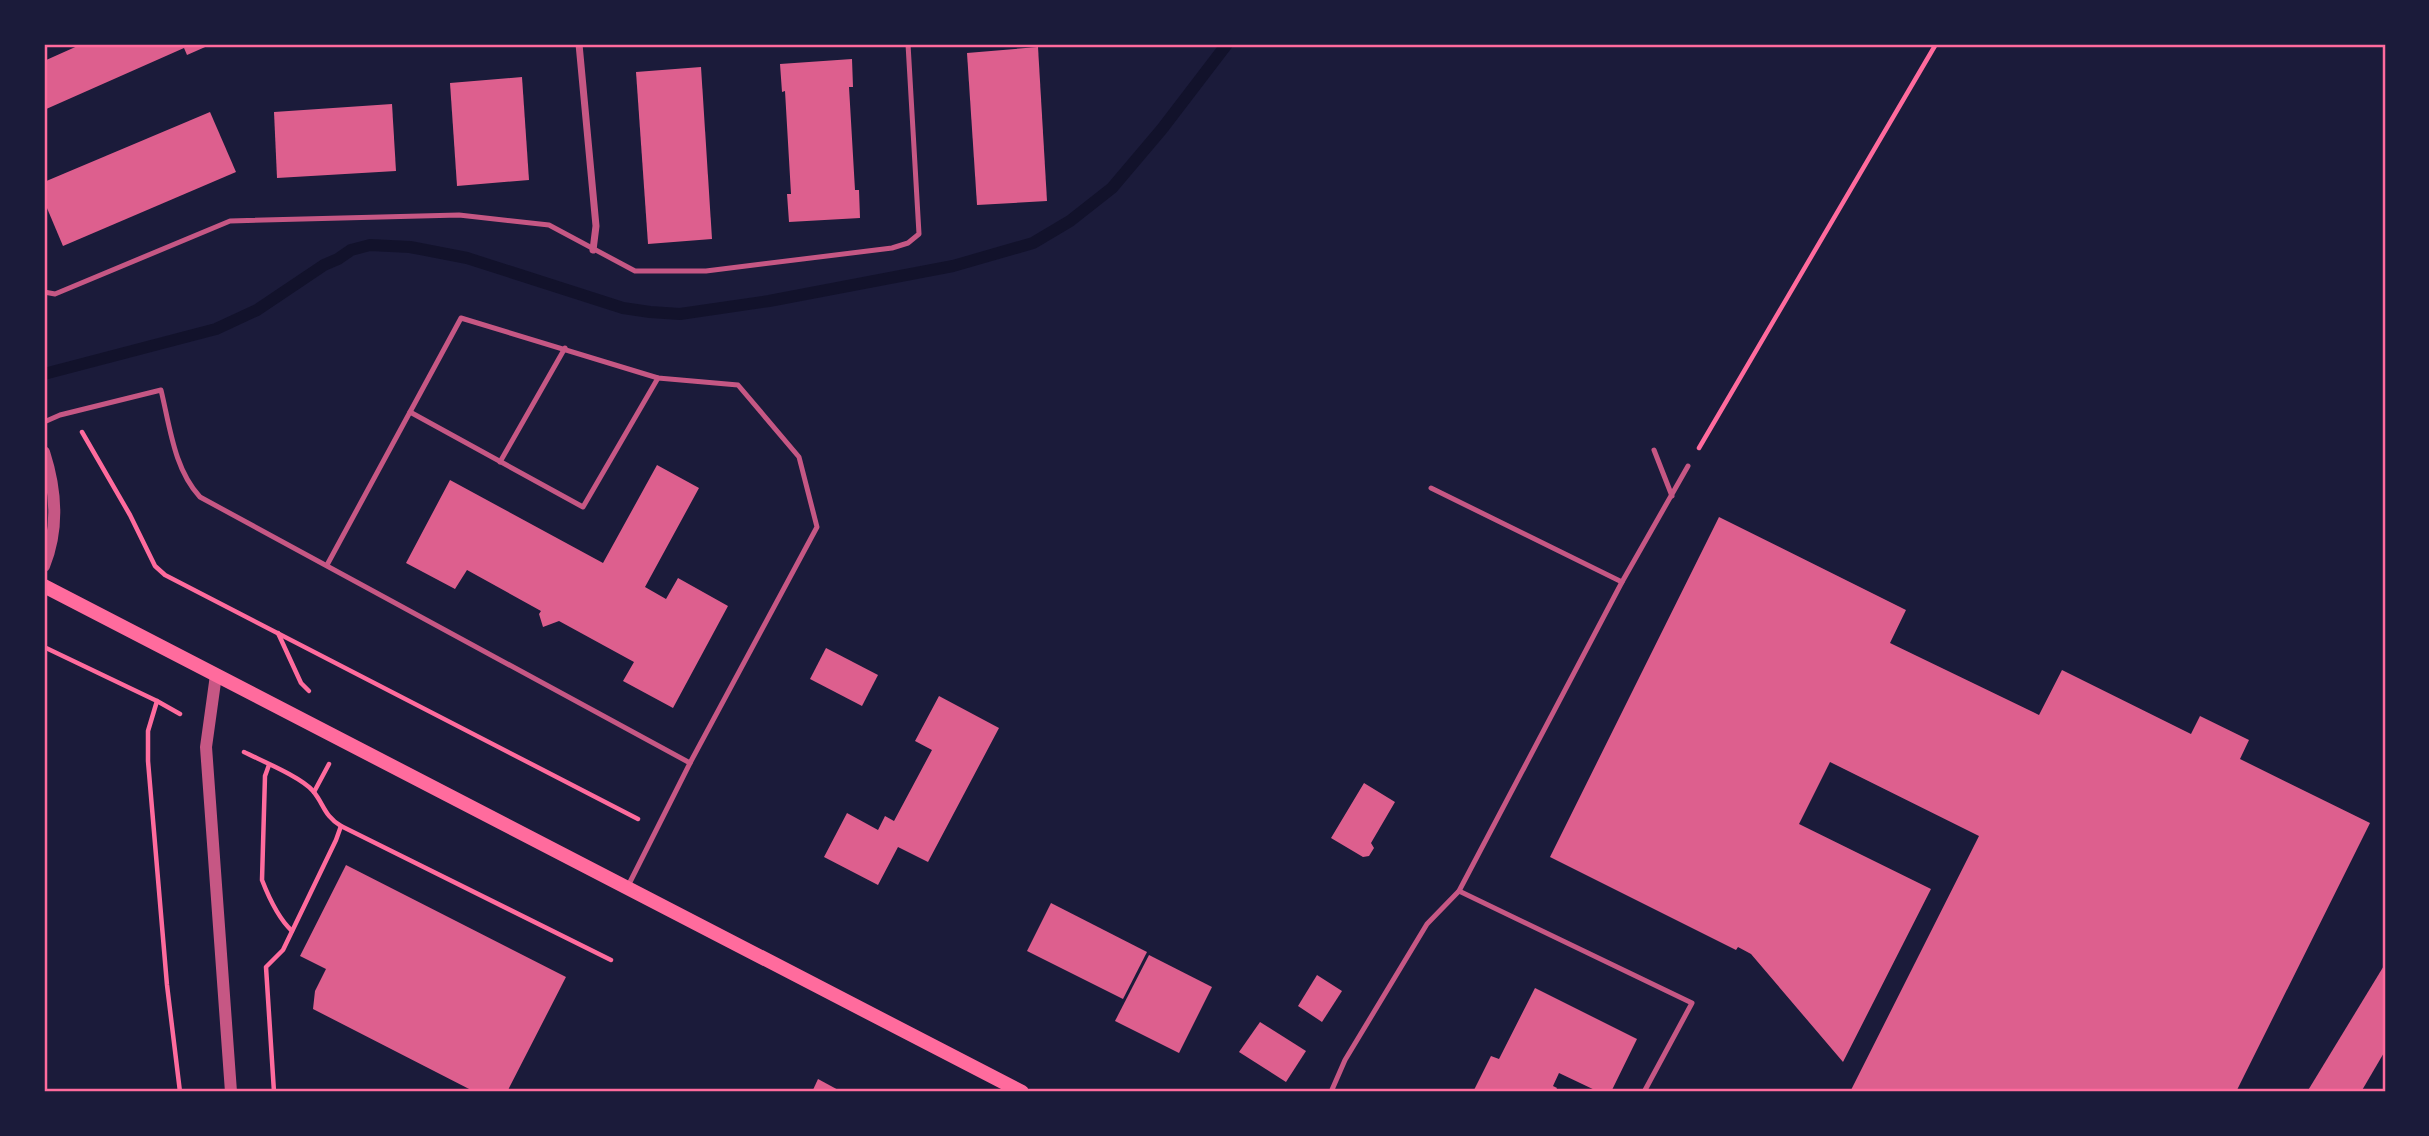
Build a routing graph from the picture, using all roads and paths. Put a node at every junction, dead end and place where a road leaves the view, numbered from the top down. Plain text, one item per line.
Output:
1 (579, 44) edge
2 (908, 44) edge
3 (1936, 44) edge
4 (593, 250) junction
5 (44, 292) edge
6 (565, 348) junction
7 (658, 378) junction
8 (410, 412) junction
9 (44, 422) edge
10 (82, 432) dead end
11 (1654, 450) dead end
12 (44, 452) edge
13 (500, 462) junction
14 (1688, 467) joint
15 (1431, 488) dead end
16 (1672, 496) junction
17 (327, 565) junction
18 (44, 566) edge
19 (1622, 582) junction
20 (44, 586) edge
21 (278, 632) junction
22 (44, 647) edge
23 (216, 675) junction
24 (311, 692) dead end
25 (157, 701) junction
26 (180, 714) dead end
27 (244, 752) dead end
28 (331, 760) dead end
29 (690, 763) junction
30 (269, 765) junction
31 (314, 792) junction
32 (341, 826) junction
33 (657, 829) junction
34 (627, 889) junction
35 (1459, 891) junction
36 (292, 931) junction
37 (611, 960) dead end
38 (180, 1092) edge
39 (231, 1092) edge
40 (274, 1092) edge
41 (1023, 1092) edge
42 (1331, 1092) edge
43 (1644, 1092) edge

1 - 4 street
2 - 4 lane
3 - 14 path
4 - 5 lane
6 - 7 lane
6 - 8 lane
6 - 13 lane
7 - 13 lane
7 - 29 lane
8 - 13 lane
8 - 17 lane
9 - 17 lane
10 - 21 path
11 - 16 lane
12 - 18 street
14 - 16 lane
15 - 19 lane
16 - 19 lane
17 - 29 lane
19 - 35 lane
20 - 23 main road
21 - 24 path
21 - 33 path
22 - 25 path
23 - 34 main road
23 - 39 street
25 - 26 path
25 - 38 path
27 - 30 path
28 - 31 path
29 - 33 lane
30 - 31 path
30 - 36 path
31 - 32 path
32 - 36 path
32 - 37 path
33 - 34 lane
34 - 41 main road
35 - 42 lane
35 - 43 lane
36 - 40 path

